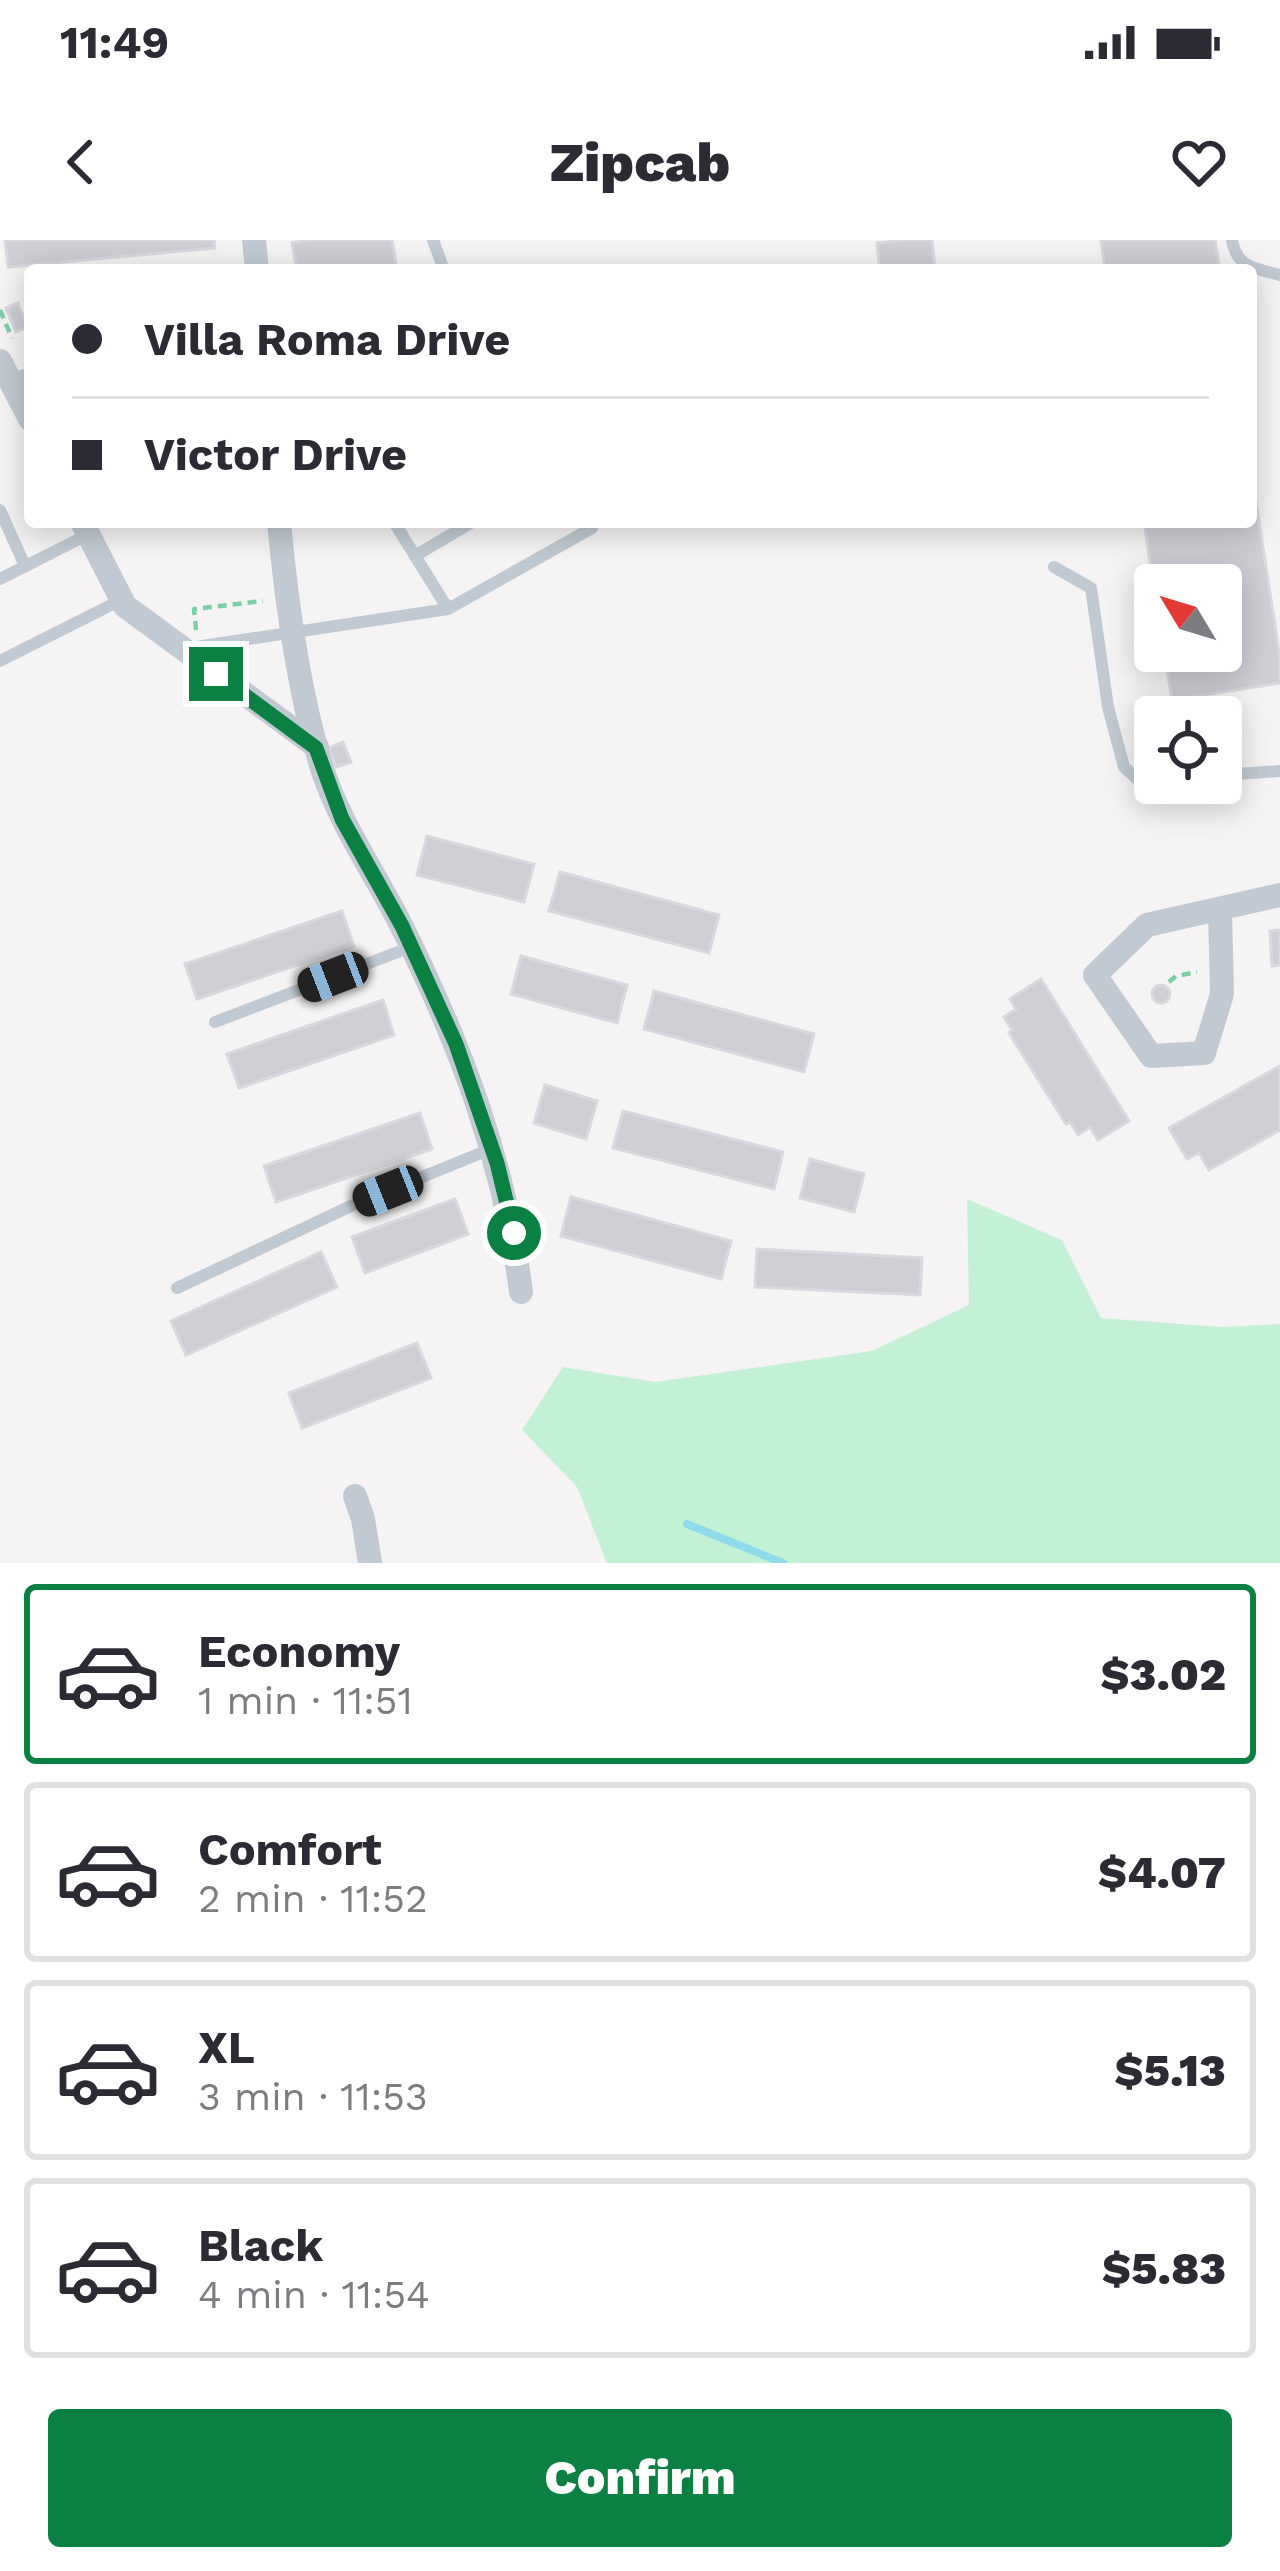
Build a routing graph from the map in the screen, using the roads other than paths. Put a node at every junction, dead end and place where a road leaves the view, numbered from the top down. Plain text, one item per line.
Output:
1 (15, 367) edge
2 (24, 398) edge
3 (0, 510) edge
4 (85, 528) edge
5 (280, 528) edge
6 (398, 528) edge
7 (462, 528) edge
8 (592, 528) edge
9 (415, 556) junction
10 (25, 566) junction
11 (1054, 567) dead end
12 (0, 579) edge
13 (121, 600) junction
14 (448, 609) junction
15 (294, 632) junction
16 (182, 649) junction
17 (0, 661) edge
18 (316, 748) junction
19 (1280, 771) edge
20 (1242, 774) edge
21 (1134, 776) edge
22 (1280, 895) edge
23 (1220, 909) junction
24 (412, 947) junction
25 (215, 1022) dead end
26 (493, 1149) junction
27 (177, 1288) dead end
28 (521, 1292) dead end
29 (355, 1496) dead end
30 (370, 1563) edge

1 - 2 street
3 - 10 lane
4 - 10 lane
4 - 13 street
5 - 15 street
6 - 9 lane
7 - 9 lane
8 - 14 lane
9 - 14 lane
10 - 12 lane
11 - 21 lane
13 - 16 street
13 - 17 lane
14 - 15 lane
15 - 16 lane
15 - 18 street
16 - 18 street
18 - 24 street
19 - 20 lane
22 - 23 street
23 - 23 street
24 - 25 lane
24 - 26 street
26 - 27 lane
26 - 28 street
29 - 30 street

